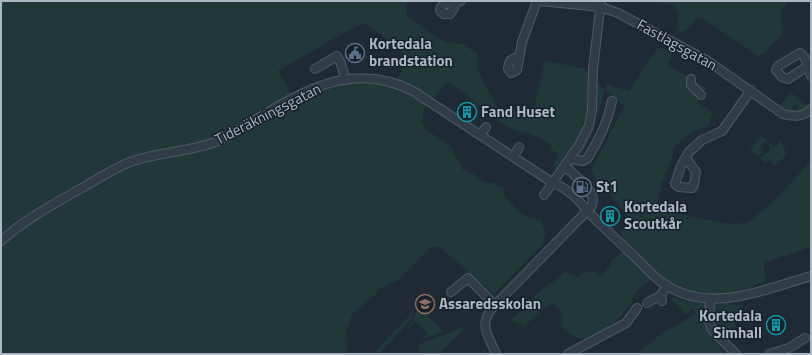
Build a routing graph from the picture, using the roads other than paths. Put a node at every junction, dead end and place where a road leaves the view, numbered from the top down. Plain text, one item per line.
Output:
1 (537, 1) edge
2 (540, 1) edge
3 (601, 4) edge
4 (519, 57) dead end
5 (808, 66) dead end
6 (315, 69) dead end
7 (811, 76) edge
8 (691, 79) dead end
9 (344, 80) junction
10 (751, 90) junction
11 (701, 95) dead end
12 (612, 101) dead end
13 (811, 109) edge
14 (486, 127) dead end
15 (481, 134) junction
16 (519, 147) dead end
17 (514, 156) junction
18 (684, 160) dead end
19 (567, 162) junction
20 (582, 182) dead end
21 (553, 183) junction
22 (589, 190) dead end
23 (544, 194) dead end
24 (587, 211) junction
25 (1, 241) edge
26 (811, 276) edge
27 (667, 285) junction
28 (450, 292) dead end
29 (710, 299) junction
30 (647, 303) dead end
31 (496, 305) junction
32 (637, 308) dead end
33 (804, 338) dead end
34 (496, 354) edge
35 (568, 354) edge
36 (736, 354) edge
37 (769, 354) edge

1 - 4 street
2 - 3 street, Fastlagsgatan
3 - 10 street, Fastlagsgatan
3 - 19 street
5 - 7 street
6 - 9 street
8 - 11 street
9 - 15 street, Tideräkningsgatan
9 - 25 street, Tideräkningsgatan
10 - 13 street, Fastlagsgatan
10 - 18 street
12 - 19 street
14 - 15 street
15 - 17 street, Tideräkningsgatan
16 - 17 street
17 - 21 street, Tideräkningsgatan
19 - 20 street
19 - 21 street
21 - 23 street
21 - 24 street, Tideräkningsgatan
22 - 24 street
24 - 27 street, Tideräkningsgatan
24 - 31 street
26 - 29 street, Tideräkningsgatan
27 - 29 street, Tideräkningsgatan
27 - 30 street
28 - 31 street
29 - 36 street
31 - 34 street
32 - 35 street
33 - 37 street

